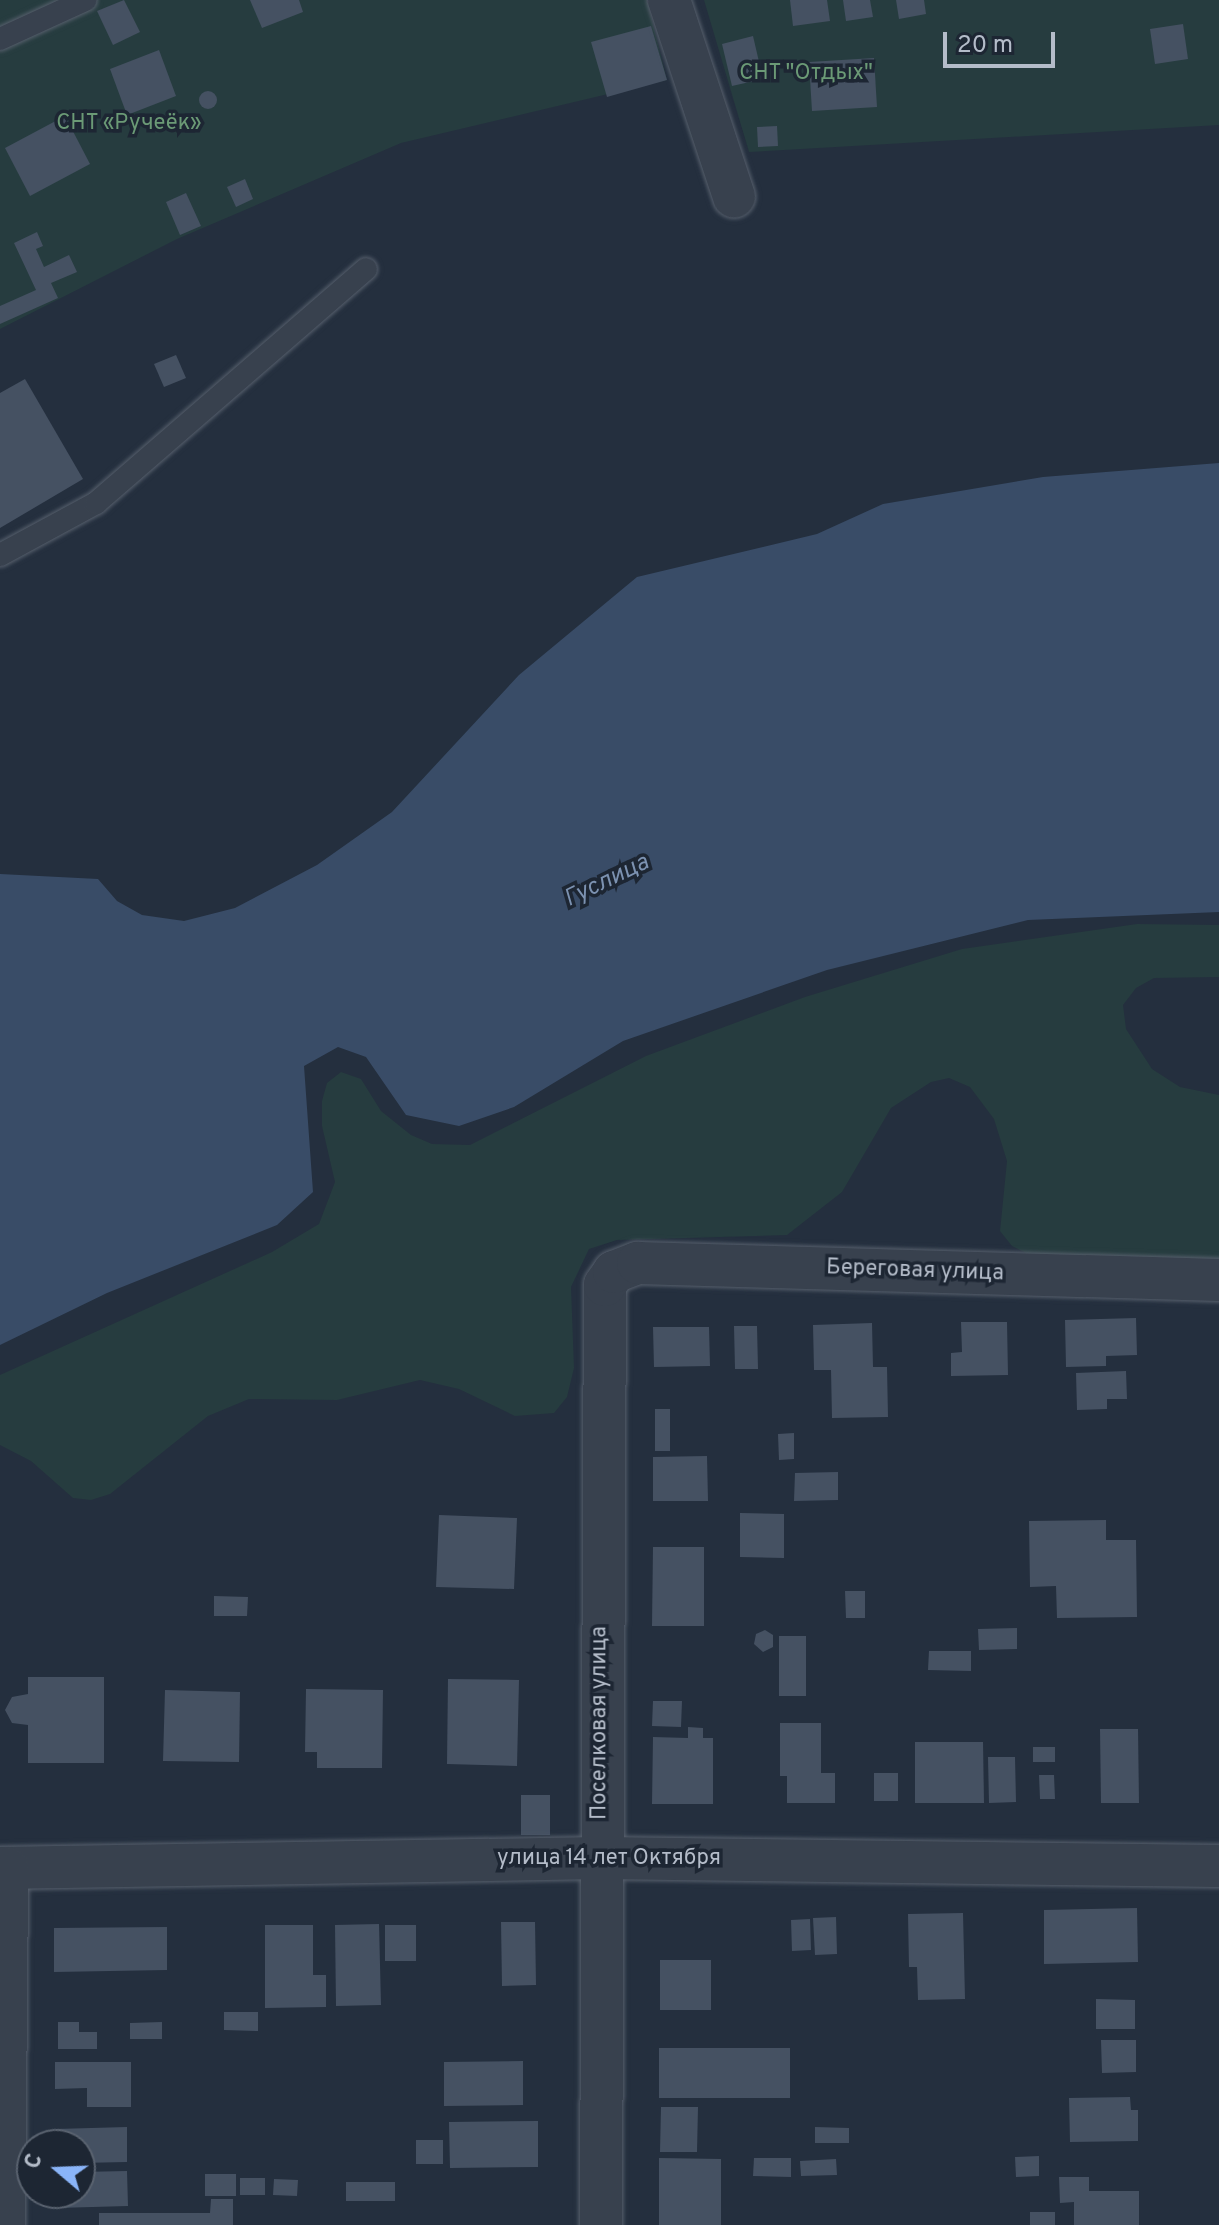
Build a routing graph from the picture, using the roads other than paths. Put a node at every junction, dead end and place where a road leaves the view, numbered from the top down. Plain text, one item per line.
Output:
1 (85, 0) edge
2 (669, 0) edge
3 (0, 39) edge
4 (734, 197) dead end
5 (366, 269) dead end
6 (0, 555) edge
7 (614, 1272) joint
8 (1219, 1280) edge
9 (600, 1858) junction
10 (1219, 1866) edge
11 (3, 1868) edge
12 (4, 2225) edge
13 (601, 2225) edge

1 - 3 lane
2 - 4 street
5 - 6 lane
7 - 8 street, Береговая улица
7 - 9 street, Поселковая улица
9 - 10 street, улица 14 лет Октября
9 - 11 street, улица 14 лет Октября
9 - 13 street, Поселковая улица
11 - 12 street

